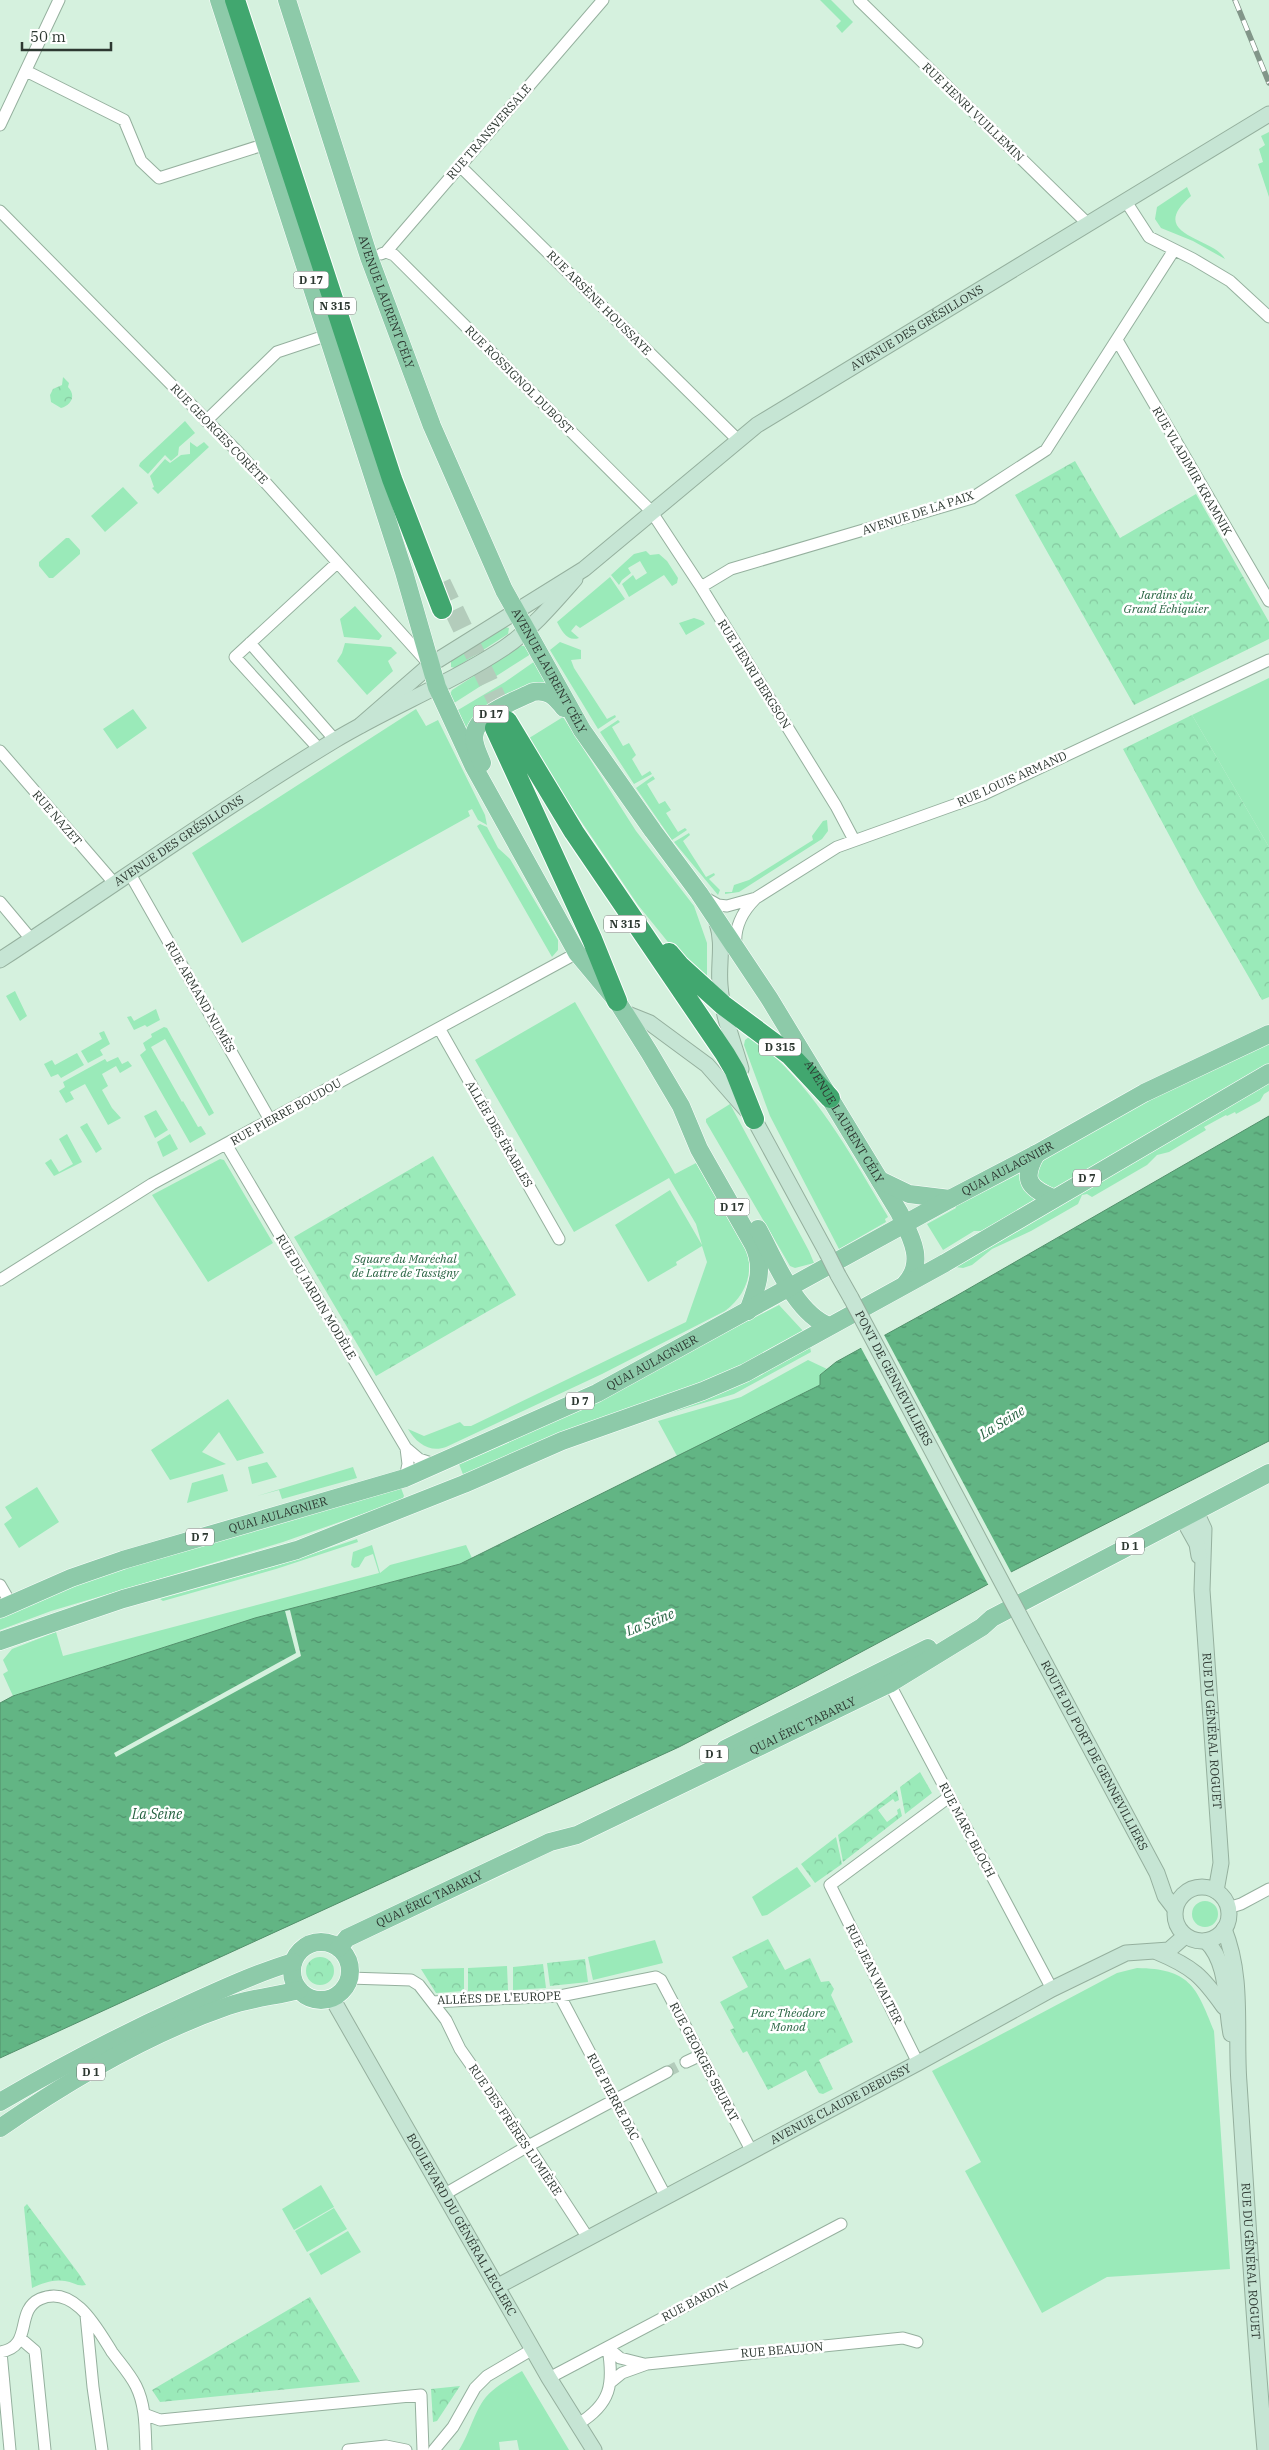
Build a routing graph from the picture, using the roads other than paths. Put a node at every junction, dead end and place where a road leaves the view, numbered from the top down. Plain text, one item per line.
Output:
1 (59, 0) edge
2 (219, 0) edge
3 (235, 0) edge
4 (287, 0) edge
5 (604, 0) edge
6 (859, 0) edge
7 (26, 70) junction
8 (1269, 114) edge
9 (0, 125) edge
10 (266, 144) junction
11 (460, 166) junction
12 (1125, 200) junction
13 (0, 211) edge
14 (1087, 223) junction
15 (1174, 250) junction
16 (377, 255) junction
17 (1269, 317) edge
18 (328, 335) junction
19 (1117, 340) junction
20 (206, 421) junction
21 (738, 440) junction
22 (651, 511) junction
23 (337, 563) junction
24 (584, 569) junction
25 (701, 587) junction
26 (1269, 601) edge
27 (442, 609) dead end
28 (515, 610) junction
29 (526, 630) junction
30 (250, 643) junction
31 (1269, 660) edge
32 (430, 665) junction
33 (437, 687) junction
34 (361, 725) junction
35 (500, 725) junction
36 (582, 730) junction
37 (335, 740) junction
38 (320, 750) junction
39 (0, 751) edge
40 (542, 780) junction
41 (502, 815) junction
42 (854, 840) junction
43 (130, 874) junction
44 (115, 884) junction
45 (699, 893) junction
46 (756, 898) junction
47 (0, 902) edge
48 (716, 919) junction
49 (31, 939) junction
50 (737, 952) junction
51 (577, 953) junction
52 (0, 960) edge
53 (723, 1004) junction
54 (621, 1007) junction
55 (439, 1028) junction
56 (1269, 1034) edge
57 (1269, 1073) edge
58 (830, 1098) junction
59 (681, 1106) junction
60 (754, 1119) junction
61 (270, 1120) junction
62 (226, 1144) junction
63 (1036, 1154) junction
64 (880, 1180) junction
65 (1053, 1198) junction
66 (950, 1199) junction
67 (905, 1224) junction
68 (560, 1239) dead end
69 (0, 1280) edge
70 (906, 1283) junction
71 (790, 1288) junction
72 (748, 1311) junction
73 (829, 1326) junction
74 (406, 1448) junction
75 (434, 1464) junction
76 (1269, 1473) edge
77 (405, 1478) junction
78 (432, 1496) junction
79 (1190, 1515) junction
80 (0, 1585) edge
81 (6, 1607) edge
82 (1032, 1639) joint
83 (0, 1641) edge
84 (886, 1678) junction
85 (949, 1796) junction
86 (550, 1842) junction
87 (1157, 1873) junction
88 (1269, 1889) edge
89 (1216, 1891) junction
90 (1185, 1893) junction
91 (1228, 1908) junction
92 (1175, 1909) junction
93 (1224, 1929) junction
94 (1186, 1936) junction
95 (1206, 1941) junction
96 (339, 1948) junction
97 (1156, 1951) junction
98 (293, 1962) junction
99 (656, 1977) joint
100 (349, 1978) junction
101 (1052, 1988) junction
102 (299, 1990) junction
103 (560, 1996) junction
104 (332, 1998) junction
105 (432, 2002) junction
106 (455, 2002) junction
107 (1226, 2010) junction
108 (446, 2020) junction
109 (701, 2055) junction
110 (686, 2062) tunnel mouth
111 (918, 2063) junction
112 (1238, 2071) junction
113 (667, 2072) tunnel mouth
114 (614, 2100) junction
115 (0, 2102) edge
116 (0, 2128) edge
117 (528, 2146) junction
118 (751, 2150) junction
119 (445, 2194) junction
120 (666, 2197) junction
121 (840, 2224) dead end
122 (588, 2238) junction
123 (498, 2286) junction
124 (86, 2313) junction
125 (21, 2340) junction
126 (917, 2342) dead end
127 (608, 2348) junction
128 (533, 2349) junction
129 (0, 2352) edge
130 (647, 2364) junction
131 (550, 2378) junction
132 (612, 2382) junction
133 (144, 2414) junction
134 (578, 2424) junction
135 (10, 2450) edge
136 (45, 2450) edge
137 (102, 2450) edge
138 (146, 2450) edge
139 (348, 2450) edge
140 (406, 2450) edge
141 (423, 2450) edge
142 (434, 2450) edge
143 (594, 2450) edge
144 (1265, 2450) edge

1 - 7 street
2 - 10 main road, D 17
3 - 27 highway, N 315
4 - 16 main road, AVENUE LAURENT CÉLY / D 17
5 - 11 street, RUE TRANSVERSALE
6 - 14 street, RUE HENRI VUILLEMIN
7 - 9 street
7 - 10 street
8 - 12 main road, AVENUE DES GRÉSILLONS
10 - 18 main road, D 17
11 - 16 street, RUE TRANSVERSALE
11 - 21 street, RUE ARSÈNE HOUSSAYE
12 - 14 main road, AVENUE DES GRÉSILLONS
12 - 15 street
13 - 20 street, RUE GEORGES CORÈTE
14 - 21 main road, AVENUE DES GRÉSILLONS
15 - 17 street
15 - 19 street, AVENUE DE LA PAIX
16 - 22 street, RUE ROSSIGNOL DUBOST
16 - 28 main road, AVENUE LAURENT CÉLY / D 17
18 - 20 street
18 - 32 main road, D 17
19 - 25 street, AVENUE DE LA PAIX
19 - 26 street, RUE VLADIMIR KRAMNIK
20 - 23 street, RUE GEORGES CORÈTE
21 - 22 main road, AVENUE DES GRÉSILLONS
22 - 24 main road, AVENUE DES GRÉSILLONS
22 - 25 street, RUE HENRI BERGSON
23 - 30 street
23 - 32 street, RUE GEORGES CORÈTE
24 - 28 main road, AVENUE DES GRÉSILLONS
24 - 29 main road, AVENUE DES GRÉSILLONS
25 - 42 street, RUE HENRI BERGSON
28 - 29 main road, AVENUE LAURENT CÉLY / D 17
28 - 32 main road, AVENUE DES GRÉSILLONS
29 - 33 main road, AVENUE DES GRÉSILLONS
29 - 36 main road, AVENUE LAURENT CÉLY / D 17
30 - 37 street
30 - 38 street
31 - 42 street, RUE LOUIS ARMAND
32 - 33 main road, D 17
32 - 34 main road, AVENUE DES GRÉSILLONS
33 - 34 main road, AVENUE DES GRÉSILLONS
33 - 41 main road, D 17
34 - 37 main road, AVENUE DES GRÉSILLONS
35 - 40 highway, N 315
35 - 54 highway
35 - 60 highway, N 315
36 - 41 main road, D 17
36 - 45 main road, AVENUE LAURENT CÉLY / D 17
37 - 38 main road, AVENUE DES GRÉSILLONS
38 - 43 main road, AVENUE DES GRÉSILLONS
39 - 44 street, RUE NAZET
40 - 53 highway
40 - 60 highway, N 315
41 - 51 main road, D 17
42 - 46 street, RUE LOUIS ARMAND
43 - 44 main road, AVENUE DES GRÉSILLONS
43 - 61 street, RUE ARMAND NUMÈS
44 - 49 main road, AVENUE DES GRÉSILLONS
45 - 46 street, RUE LOUIS ARMAND
45 - 48 main road, AVENUE LAURENT CÉLY / D 17
46 - 50 street, RUE LOUIS ARMAND
47 - 49 street
48 - 50 main road, AVENUE LAURENT CÉLY / D 17
48 - 53 main road, D 17
49 - 52 main road, AVENUE DES GRÉSILLONS
50 - 58 main road, AVENUE LAURENT CÉLY / D 17
51 - 54 main road, D 17
51 - 55 street, RUE PIERRE BOUDOU
53 - 58 highway, D 315
53 - 60 main road, D 17
54 - 59 main road, D 17
54 - 60 main road
55 - 61 street, RUE PIERRE BOUDOU
55 - 68 street, ALLÉE DES ÉRABLES
56 - 63 main road, QUAI AULAGNIER / D 7
57 - 65 main road, D 7
58 - 64 main road, AVENUE LAURENT CÉLY / D 17
59 - 71 main road, D 17
59 - 72 main road, D 17
60 - 82 main road, PONT DE GENNEVILLIERS / D 17, bridge
61 - 62 street, RUE PIERRE BOUDOU
62 - 69 street, RUE PIERRE BOUDOU
62 - 74 street, RUE DU JARDIN MODÈLE
63 - 65 main road
63 - 66 main road, QUAI AULAGNIER / D 7
64 - 66 main road
64 - 67 main road, AVENUE LAURENT CÉLY / D 17
65 - 70 main road, D 7
66 - 67 main road, QUAI AULAGNIER / D 7
67 - 70 main road, AVENUE LAURENT CÉLY / D 17
67 - 71 main road, QUAI AULAGNIER / D 7
70 - 73 main road, D 7
71 - 72 main road, QUAI AULAGNIER / D 7
71 - 73 main road
72 - 75 main road, QUAI AULAGNIER / D 7
73 - 78 main road, D 7
74 - 75 street, RUE DU JARDIN MODÈLE
74 - 77 street
75 - 77 main road, QUAI AULAGNIER / D 7
75 - 78 main road
76 - 79 main road, QUAI ÉRIC TABARLY / D 1
77 - 78 main road
77 - 81 main road, QUAI AULAGNIER / D 7
78 - 83 main road, D 7
79 - 84 main road, QUAI ÉRIC TABARLY / D 1
79 - 89 main road, RUE DU GÉNÉRAL ROGUET
80 - 81 street
82 - 87 main road, ROUTE DU PORT DE GENNEVILLIERS / D 17
84 - 85 street, RUE MARC BLOCH
84 - 86 main road, QUAI ÉRIC TABARLY / D 1
84 - 86 main road, QUAI ÉRIC TABARLY / D 1
85 - 101 street, RUE MARC BLOCH
85 - 111 street, RUE JEAN WALTER
86 - 96 main road, QUAI ÉRIC TABARLY
87 - 90 main road, ROUTE DU PORT DE GENNEVILLIERS / D 17
87 - 92 main road, ROUTE DU PORT DE GENNEVILLIERS / D 17
88 - 91 street
89 - 90 main road
89 - 91 main road
90 - 92 main road
91 - 93 main road
92 - 94 main road
93 - 95 main road
93 - 112 main road, RUE DU GÉNÉRAL ROGUET
94 - 95 main road
94 - 97 main road, AVENUE CLAUDE DEBUSSY
95 - 107 main road, RUE DU GÉNÉRAL ROGUET
96 - 98 main road
96 - 100 main road
97 - 101 main road, AVENUE CLAUDE DEBUSSY
97 - 107 main road
98 - 102 main road
98 - 115 main road
99 - 103 street, ALLÉES DE L'EUROPE
99 - 109 street, RUE GEORGES SEURAT
100 - 104 main road
100 - 105 street, ALLÉES DE L'EUROPE
101 - 111 main road, AVENUE CLAUDE DEBUSSY
102 - 104 main road
102 - 116 main road, D 1
103 - 106 street, ALLÉES DE L'EUROPE
103 - 114 street, RUE PIERRE DAC
104 - 119 main road, BOULEVARD DU GÉNÉRAL LECLERC
105 - 106 street, ALLÉES DE L'EUROPE
105 - 108 street, RUE DES FRÈRES LUMIÈRE
106 - 108 street
107 - 112 main road, RUE DU GÉNÉRAL ROGUET
108 - 117 street, RUE DES FRÈRES LUMIÈRE
109 - 110 street
109 - 118 street, RUE GEORGES SEURAT
111 - 118 main road, AVENUE CLAUDE DEBUSSY
112 - 144 main road, RUE DU GÉNÉRAL ROGUET
113 - 114 street
114 - 117 street
114 - 120 street, RUE PIERRE DAC
117 - 119 street
117 - 122 street, RUE DES FRÈRES LUMIÈRE
118 - 120 main road, AVENUE CLAUDE DEBUSSY
119 - 123 main road, BOULEVARD DU GÉNÉRAL LECLERC
120 - 122 main road, AVENUE CLAUDE DEBUSSY
121 - 127 street, RUE BARDIN
122 - 123 main road, AVENUE CLAUDE DEBUSSY
123 - 128 main road, BOULEVARD DU GÉNÉRAL LECLERC
124 - 125 street
124 - 133 street
124 - 137 street
125 - 129 street
125 - 136 street
126 - 130 street, RUE BEAUJON
127 - 130 street, RUE BEAUJON
127 - 131 street, RUE BARDIN
127 - 132 street
128 - 131 main road, BOULEVARD DU GÉNÉRAL LECLERC
128 - 142 street
129 - 135 street
130 - 132 street, RUE BEAUJON
131 - 134 main road, BOULEVARD DU GÉNÉRAL LECLERC
132 - 134 street
133 - 138 street
133 - 141 street
134 - 143 main road, BOULEVARD DU GÉNÉRAL LECLERC
139 - 140 street

